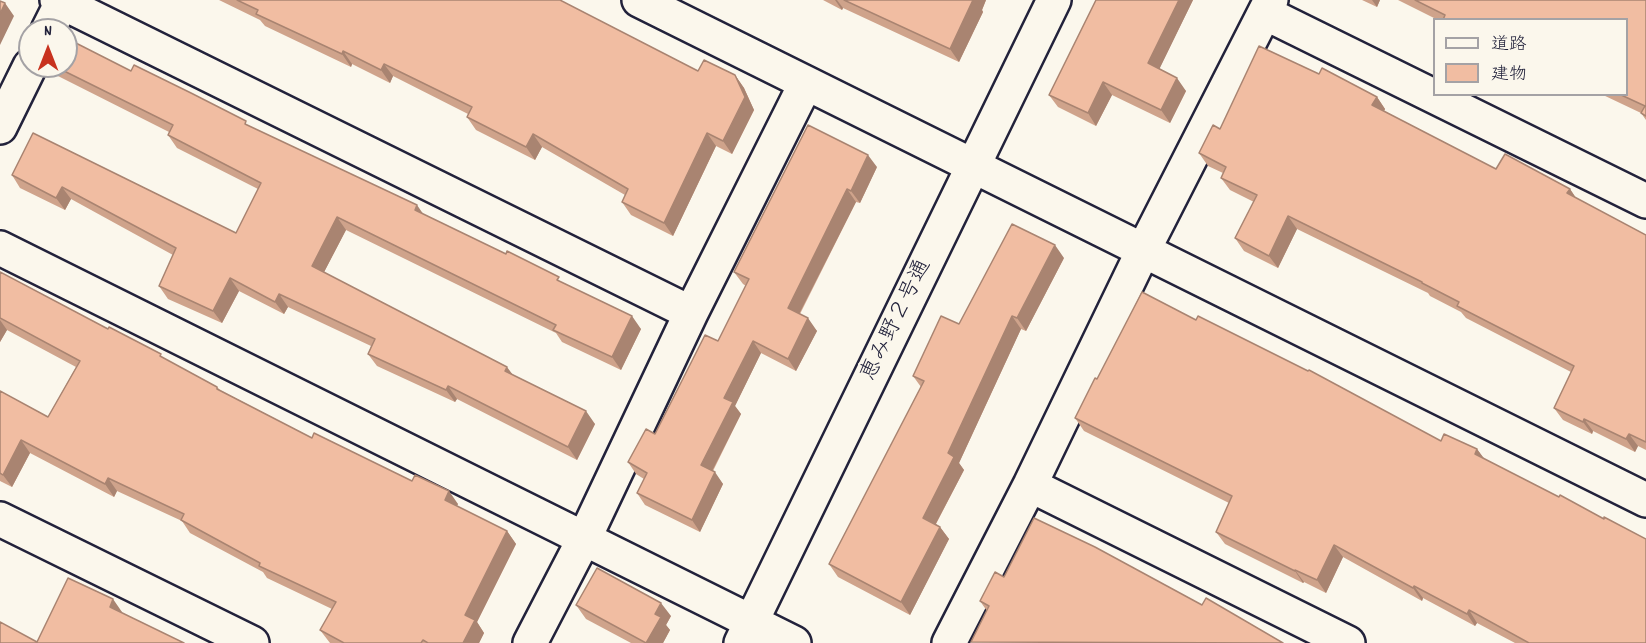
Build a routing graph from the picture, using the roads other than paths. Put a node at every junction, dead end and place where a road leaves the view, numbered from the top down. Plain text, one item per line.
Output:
1 (639, 0) edge
2 (1054, 0) edge
3 (1268, 6) edge
4 (57, 8) edge
5 (24, 78) edge
6 (806, 83) junction
7 (1433, 91) edge
8 (1442, 96) edge
9 (0, 127) edge
10 (973, 166) junction
11 (1646, 201) edge
12 (0, 248) edge
13 (1143, 251) junction
14 (691, 313) junction
15 (1030, 485) junction
16 (1646, 500) edge
17 (0, 519) edge
18 (585, 537) junction
19 (746, 632) edge
20 (252, 643) edge
21 (530, 643) edge
22 (794, 643) edge
23 (949, 643) edge
24 (1348, 643) edge

1 - 6 street
2 - 10 street, 恵み野２号通
3 - 7 street
3 - 13 street
4 - 14 street
5 - 9 street
6 - 10 street
6 - 14 street
8 - 11 street
10 - 13 street
10 - 19 street, 恵み野２号通
12 - 18 street
13 - 15 street
13 - 16 street
14 - 18 street
15 - 23 street
15 - 24 street
17 - 20 street
18 - 19 street
18 - 21 street
19 - 22 street

